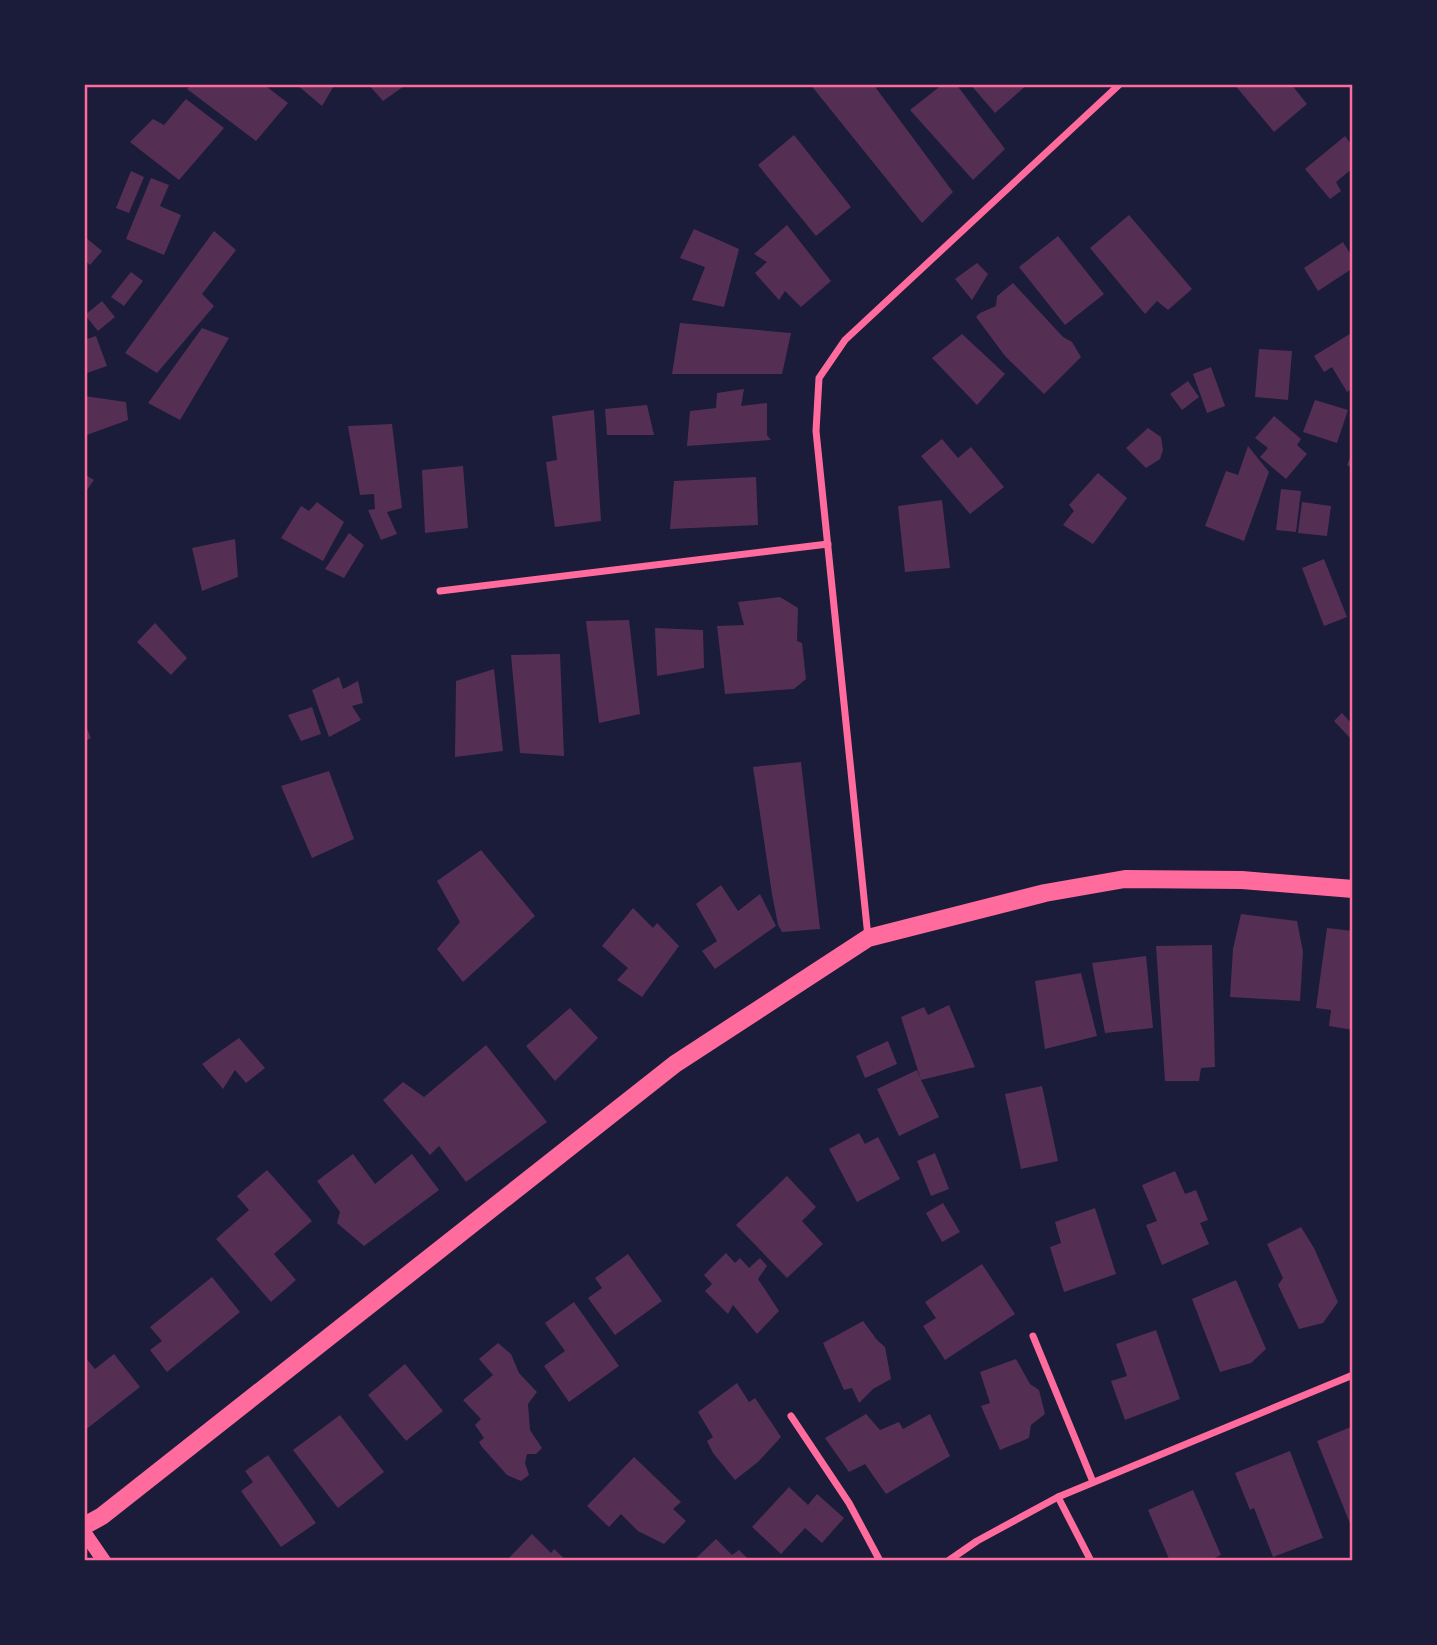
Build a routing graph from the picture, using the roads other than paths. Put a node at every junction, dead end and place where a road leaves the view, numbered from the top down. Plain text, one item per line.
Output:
1 (1120, 84) edge
2 (828, 544) junction
3 (440, 591) dead end
4 (1353, 889) edge
5 (868, 938) junction
6 (1033, 1336) dead end
7 (1353, 1375) edge
8 (791, 1416) dead end
9 (1093, 1482) junction
10 (1058, 1497) junction
11 (84, 1526) edge
12 (84, 1532) edge
13 (104, 1561) edge
14 (880, 1561) edge
15 (948, 1561) edge
16 (1091, 1561) edge

1 - 2 street
2 - 3 street
2 - 5 street
4 - 5 main road
5 - 11 main road
6 - 9 street
7 - 9 street
8 - 14 street
9 - 10 street
10 - 15 street
10 - 16 street
12 - 13 main road

